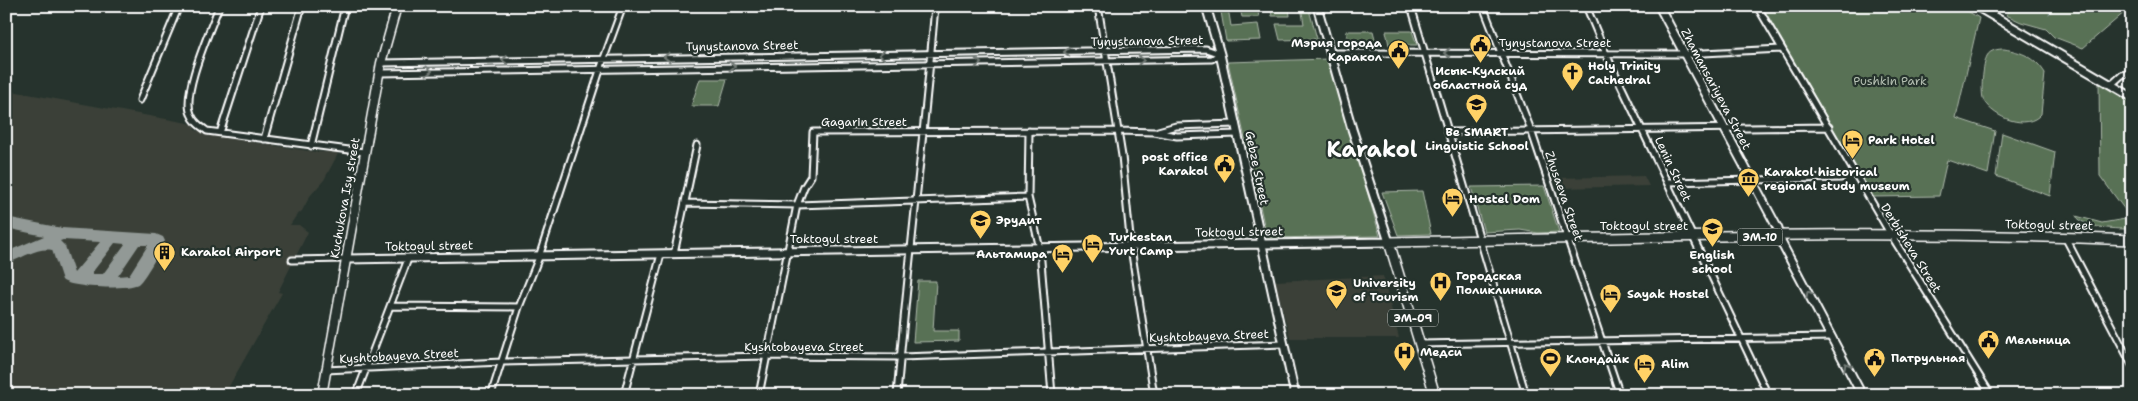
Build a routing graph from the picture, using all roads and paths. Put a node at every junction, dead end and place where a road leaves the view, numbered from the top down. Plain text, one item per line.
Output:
1 (180, 6) edge
2 (220, 6) edge
3 (261, 6) edge
4 (302, 6) edge
5 (345, 6) edge
6 (397, 6) edge
7 (623, 6) edge
8 (935, 6) edge
9 (1098, 6) edge
10 (1206, 6) edge
11 (1317, 6) edge
12 (1411, 6) edge
13 (1483, 6) edge
14 (1586, 6) edge
15 (1659, 6) edge
16 (1756, 6) edge
17 (1976, 6) edge
18 (1781, 49) junction
19 (1106, 52) junction
20 (1330, 53) junction
21 (1426, 53) junction
22 (1502, 53) junction
23 (1606, 53) junction
24 (931, 54) junction
25 (1220, 54) junction
26 (1684, 54) junction
27 (604, 58) junction
28 (1108, 61) junction
29 (381, 63) junction
30 (930, 64) junction
31 (601, 68) junction
32 (380, 72) junction
33 (2132, 73) edge
34 (2111, 85) junction
35 (2132, 97) edge
36 (140, 100) dead end
37 (1236, 124) junction
38 (1829, 126) junction
39 (1643, 129) junction
40 (1725, 129) junction
41 (1118, 130) junction
42 (1531, 130) junction
43 (1029, 131) junction
44 (924, 132) junction
45 (1154, 132) junction
46 (1451, 132) junction
47 (220, 133) junction
48 (1238, 134) junction
49 (264, 139) junction
50 (697, 145) dead end
51 (311, 146) junction
52 (364, 152) junction
53 (1841, 178) dead end
54 (1751, 180) junction
55 (1668, 182) junction
56 (1028, 197) junction
57 (685, 202) junction
58 (915, 202) junction
59 (797, 205) junction
60 (1891, 235) junction
61 (1780, 236) junction
62 (2064, 237) junction
63 (1693, 238) junction
64 (1568, 239) junction
65 (2132, 240) edge
66 (1481, 241) junction
67 (1388, 242) junction
68 (1263, 244) junction
69 (1131, 248) junction
70 (1040, 249) junction
71 (910, 251) junction
72 (788, 252) junction
73 (661, 254) junction
74 (674, 254) junction
75 (539, 257) junction
76 (346, 259) junction
77 (408, 259) junction
78 (292, 260) dead end
79 (391, 306) junction
80 (519, 308) junction
81 (1832, 337) junction
82 (1741, 339) junction
83 (1511, 341) junction
84 (1602, 342) junction
85 (1283, 344) junction
86 (1420, 344) junction
87 (1146, 348) junction
88 (1049, 351) junction
89 (766, 356) junction
90 (901, 357) junction
91 (633, 359) junction
92 (502, 362) junction
93 (2132, 365) edge
94 (368, 367) junction
95 (325, 370) junction
96 (322, 395) edge
97 (356, 395) edge
98 (491, 395) edge
99 (624, 395) edge
100 (759, 395) edge
101 (897, 395) edge
102 (1052, 395) edge
103 (1154, 395) edge
104 (1295, 395) edge
105 (1435, 395) edge
106 (1526, 395) edge
107 (1620, 395) edge
108 (1768, 395) edge
109 (1862, 395) edge
110 (1991, 395) edge

1 - 36 street
2 - 47 street
3 - 47 street
4 - 49 street
5 - 51 street
6 - 29 main road, Kuchukova Isy street
7 - 27 street
8 - 24 street
9 - 19 street
10 - 25 main road, Gebze Street
11 - 20 main road
12 - 21 street
13 - 22 street, Zhusaeva Street
14 - 23 street, Lenin Street
15 - 26 main road, Zhamansariyeva Street
16 - 18 street, Derbisheva Street
17 - 34 main road
18 -> 26 street, Tynystanova Street
18 - 38 street, Derbisheva Street
19 -> 24 street, Tynystanova Street
19 - 25 street, Tynystanova Street
19 - 28 street
20 - 21 street, Tynystanova Street
20 - 67 main road
22 -> 21 street, Tynystanova Street
21 - 46 street
22 - 23 street, Tynystanova Street
22 - 42 street, Zhusaeva Street
23 - 26 street, Tynystanova Street
23 - 39 street, Lenin Street
24 -> 27 street, Tynystanova Street
24 - 30 street
28 -> 25 street, Tynystanova Street
25 - 37 main road, Gebze Street
26 - 40 main road, Zhamansariyeva Street
27 -> 29 street, Tynystanova Street
27 - 31 street
30 -> 28 street, Tynystanova Street
28 - 41 street
29 - 32 main road, Kuchukova Isy street
31 -> 30 street, Tynystanova Street
30 - 44 street
32 -> 31 street, Tynystanova Street
31 - 75 street
32 - 52 main road, Kuchukova Isy street
33 - 34 street
34 - 35 main road
37 - 45 street, Gagarin Street
37 - 48 main road, Gebze Street
38 - 40 street
38 - 60 street, Derbisheva Street
39 - 40 street
39 - 42 street
39 - 55 street, Lenin Street
40 - 54 main road, Zhamansariyeva Street
41 - 43 street, Gagarin Street
41 - 45 street, Gagarin Street
41 - 69 street
42 - 46 street
42 - 64 street, Zhusaeva Street
43 - 44 street, Gagarin Street
43 - 56 street
44 - 58 street
44 - 59 street, Gagarin Street
45 - 48 street, Gagarin Street
46 - 66 street
47 - 49 street
48 - 68 main road, Gebze Street
49 - 51 street
50 - 57 street
51 - 52 street
52 - 76 main road, Kuchukova Isy street
53 - 54 street
54 - 55 street
54 - 61 main road, Zhamansariyeva Street
55 - 63 street, Lenin Street
56 - 58 street
56 - 70 street
57 - 59 street
57 - 74 street
58 - 59 street
58 - 71 street
59 - 72 street, Gagarin Street
60 - 61 highway, Toktogul street / ЭМ-10
60 - 62 highway, Toktogul street / ЭМ-10
60 - 110 street, Derbisheva Street
61 - 63 highway, Toktogul street / ЭМ-10
81 -> 61 main road, Zhamansariyeva Street
62 - 65 highway, Toktogul street / ЭМ-10
62 - 93 street
63 - 64 highway, Toktogul street / ЭМ-10
63 - 82 street, Lenin Street
64 - 66 highway, Toktogul street / ЭМ-10
64 - 84 street, Zhusaeva Street
66 - 67 highway, Toktogul street / ЭМ-10
66 - 83 street
67 - 68 main road, Toktogul street
67 - 86 highway, ЭМ-09
68 - 69 main road, Toktogul street
68 - 85 main road, Gebze Street
69 - 70 main road, Toktogul street
69 - 87 street
70 - 71 main road, Toktogul street
70 - 88 street
71 - 72 main road, Toktogul street
71 - 90 street
72 - 74 main road, Toktogul street
72 - 89 street, Gagarin Street
73 - 74 main road, Toktogul street
73 - 75 main road, Toktogul street
73 - 91 street
75 - 77 main road, Toktogul street
75 - 80 street
76 - 77 main road, Toktogul street
76 - 78 street
76 - 95 main road, Kuchukova Isy street
77 - 79 street
79 - 80 street
79 - 94 street
80 - 92 street
81 - 82 street
109 -> 81 main road, Zhamansariyeva Street
82 - 84 street
82 - 108 street, Lenin Street
83 - 84 street
83 - 86 street
83 - 106 street
84 - 107 street, Zhusaeva Street
85 - 87 street, Kyshtobayeva Street
85 - 104 main road, Gebze Street
86 - 105 highway, ЭМ-09
87 - 88 street, Kyshtobayeva Street
87 - 103 street
88 - 90 street, Kyshtobayeva Street
88 - 102 street
89 - 90 street, Kyshtobayeva Street
89 - 91 street, Kyshtobayeva Street
89 - 100 street, Gagarin Street
90 - 101 street
91 - 92 street, Kyshtobayeva Street
91 - 99 street
92 - 94 street, Kyshtobayeva Street
92 - 98 street
94 - 95 street, Kyshtobayeva Street
94 - 97 street
95 - 96 main road, Kuchukova Isy street

